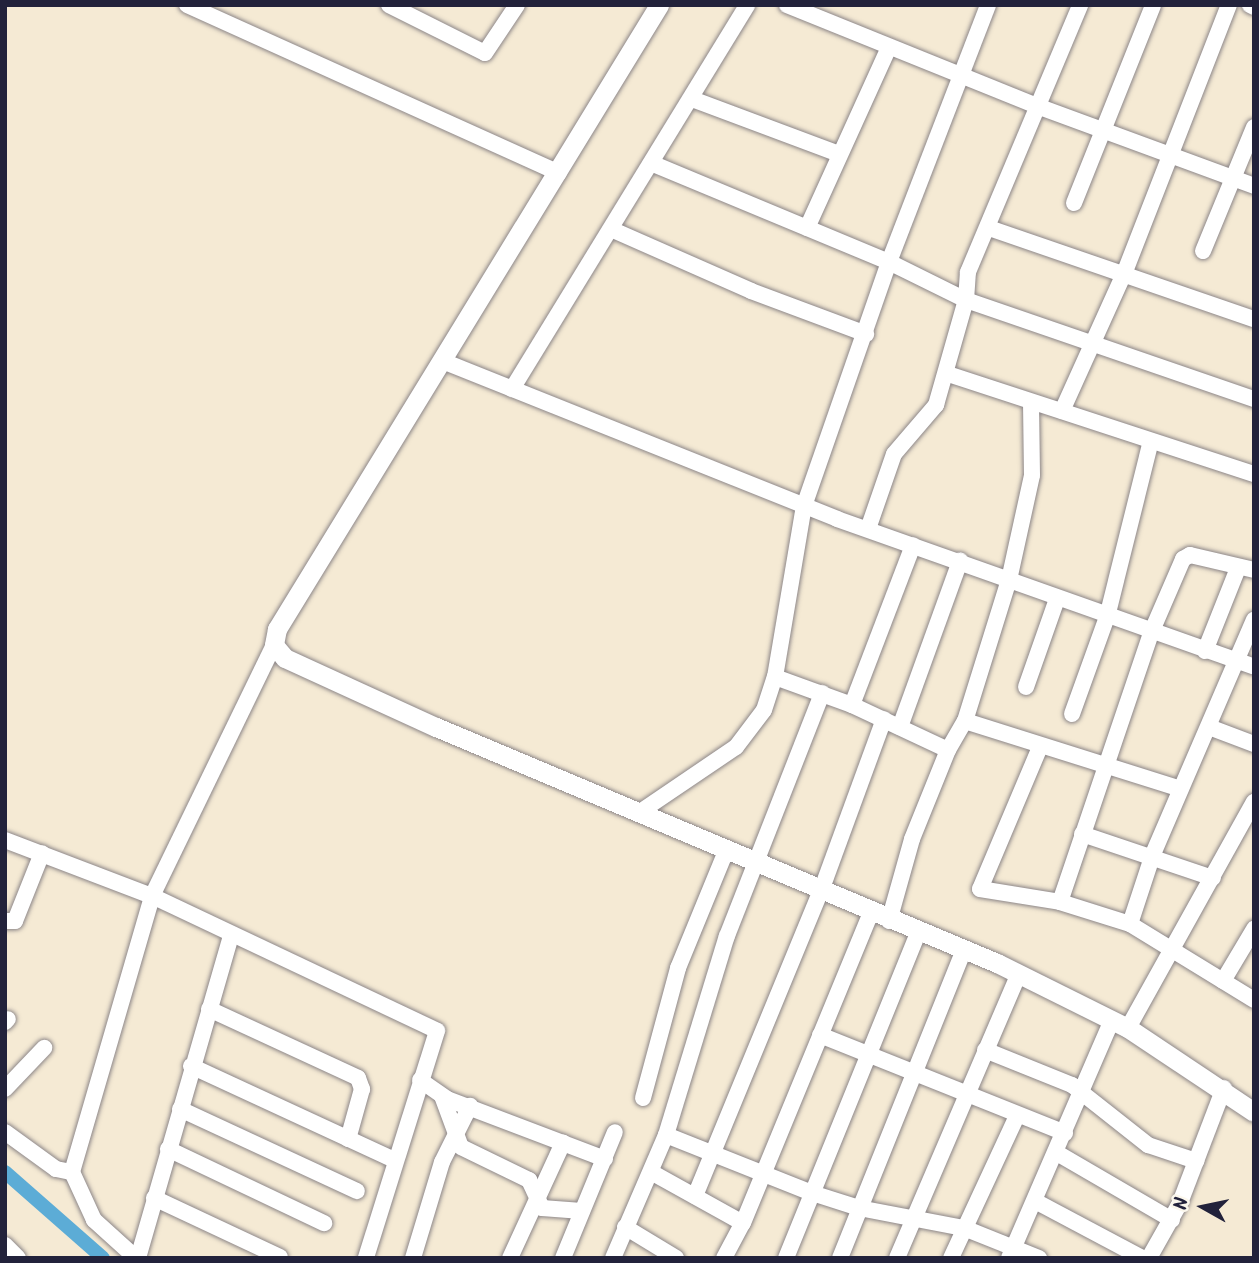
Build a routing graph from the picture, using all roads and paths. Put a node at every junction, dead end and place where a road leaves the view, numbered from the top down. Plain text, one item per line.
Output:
1 (389, 5) edge
2 (517, 5) edge
3 (659, 5) edge
4 (747, 5) edge
5 (787, 5) edge
6 (988, 5) edge
7 (1080, 5) edge
8 (1153, 5) edge
9 (1229, 5) edge
10 (192, 6) edge
11 (415, 11) edge
12 (890, 47) junction
13 (963, 77) junction
14 (692, 99) junction
15 (1037, 106) junction
16 (1254, 127) edge
17 (1103, 129) junction
18 (839, 154) junction
19 (1169, 155) junction
20 (651, 163) junction
21 (559, 173) junction
22 (1233, 179) junction
23 (1254, 186) edge
24 (1074, 203) dead end
25 (807, 228) junction
26 (989, 228) junction
27 (612, 230) junction
28 (1203, 251) dead end
29 (889, 262) junction
30 (1124, 274) junction
31 (966, 300) junction
32 (1254, 319) edge
33 (866, 334) junction
34 (1090, 344) junction
35 (445, 362) junction
36 (948, 374) junction
37 (512, 389) junction
38 (1254, 399) edge
39 (1031, 402) junction
40 (1062, 411) junction
41 (1151, 441) junction
42 (1254, 474) edge
43 (804, 506) junction
44 (868, 529) junction
45 (912, 545) junction
46 (960, 561) junction
47 (1246, 569) edge
48 (1009, 580) junction
49 (1057, 599) junction
50 (1107, 617) junction
51 (1254, 620) edge
52 (1151, 633) junction
53 (274, 645) junction
54 (1205, 651) junction
55 (1246, 665) edge
56 (775, 677) junction
57 (1026, 687) dead end
58 (822, 693) junction
59 (852, 705) junction
60 (1072, 714) dead end
61 (884, 719) junction
62 (965, 721) junction
63 (900, 727) junction
64 (1209, 727) junction
65 (1254, 744) edge
66 (1040, 747) junction
67 (948, 750) junction
68 (1105, 766) junction
69 (1181, 789) junction
70 (1254, 802) edge
71 (640, 812) junction
72 (1082, 834) junction
73 (5, 840) edge
74 (726, 851) junction
75 (42, 853) junction
76 (1153, 854) junction
77 (754, 863) junction
78 (1213, 878) junction
79 (821, 891) junction
80 (152, 896) junction
81 (1060, 902) junction
82 (872, 910) junction
83 (889, 920) junction
84 (5, 921) edge
85 (1130, 924) junction
86 (1254, 929) edge
87 (919, 932) junction
88 (231, 936) junction
89 (1175, 948) junction
90 (964, 950) junction
91 (1019, 974) junction
92 (1223, 981) junction
93 (1254, 1000) edge
94 (209, 1009) junction
95 (1120, 1024) junction
96 (820, 1035) junction
97 (44, 1048) dead end
98 (985, 1050) junction
99 (866, 1053) junction
100 (191, 1066) junction
101 (915, 1073) junction
102 (420, 1080) junction
103 (1224, 1088) junction
104 (5, 1089) edge
105 (1082, 1092) junction
106 (966, 1094) junction
107 (442, 1096) junction
108 (643, 1098) dead end
109 (470, 1106) junction
110 (180, 1109) junction
111 (1254, 1112) edge
112 (1017, 1116) junction
113 (454, 1130) junction
114 (5, 1132) edge
115 (615, 1132) dead end
116 (1065, 1133) junction
117 (666, 1135) junction
118 (348, 1139) junction
119 (563, 1143) junction
120 (168, 1149) junction
121 (1056, 1153) junction
122 (716, 1154) junction
123 (605, 1159) junction
124 (394, 1160) junction
125 (1196, 1161) junction
126 (72, 1172) junction
127 (651, 1172) junction
128 (763, 1172) junction
129 (357, 1191) dead end
130 (812, 1193) junction
131 (695, 1196) junction
132 (154, 1198) junction
133 (538, 1199) junction
134 (1035, 1201) junction
135 (859, 1208) junction
136 (582, 1210) junction
137 (915, 1216) junction
138 (1172, 1220) junction
139 (324, 1223) dead end
140 (743, 1223) junction
141 (625, 1227) junction
142 (964, 1228) junction
143 (5, 1245) edge
144 (1011, 1252) edge
145 (280, 1257) edge
146 (18, 1258) edge
147 (137, 1258) edge
148 (366, 1258) edge
149 (413, 1258) edge
150 (510, 1258) edge
151 (563, 1258) edge
152 (613, 1258) edge
153 (676, 1258) edge
154 (723, 1258) edge
155 (786, 1258) edge
156 (840, 1258) edge
157 (897, 1258) edge
158 (951, 1258) edge
159 (1039, 1258) edge
160 (1142, 1258) edge
161 (1149, 1258) edge

1 - 11 street
2 - 11 street
3 - 21 street
4 - 14 street
5 - 12 street
6 - 13 street
7 - 15 street
8 - 17 street
9 - 19 street
10 - 21 street
12 - 13 street
12 - 18 street
13 - 15 street
13 - 29 street
14 - 18 street
14 - 20 street
15 - 17 street
15 - 26 street
16 - 22 street
17 - 19 street
17 - 24 street
18 - 25 street
19 - 22 street
19 - 30 street
20 - 25 street
20 - 27 street
21 - 35 street
22 - 23 street
22 - 28 street
25 - 29 street
26 - 30 street
26 - 31 street
27 - 33 street
27 - 37 street
29 - 31 street
29 - 33 street
30 - 32 street
30 - 34 street
31 - 34 street
31 - 36 street
33 - 43 street
34 - 38 street
34 - 40 street
35 - 37 street
35 - 53 street
36 - 39 street
36 - 44 street
37 - 43 street
39 - 40 street
39 - 48 street
40 - 41 street
41 - 42 street
41 - 50 street
43 - 44 street
43 - 56 street
44 - 45 street
45 - 46 street
45 - 59 street
46 - 48 street
46 - 63 street
47 - 52 street
47 - 54 street
48 - 49 street
48 - 62 street
49 - 50 street
49 - 57 street
50 - 52 street
50 - 60 street
51 - 55 street
52 - 54 street
52 - 68 street
53 - 71 street
53 - 80 street
54 - 55 street
55 - 64 street
56 - 58 street
56 - 71 street
58 - 59 street
58 - 77 street
59 - 61 street
61 - 63 street
61 - 79 street
62 - 66 street
62 - 67 street
63 - 67 street
64 - 65 street
64 - 69 street
66 - 68 street
66 - 81 street
67 - 83 street
68 - 69 street
68 - 72 street
69 - 76 street
70 - 78 street
71 - 74 street
72 - 76 street
72 - 81 street
73 - 75 street
74 - 77 street
74 - 108 street
75 - 80 street
75 - 84 street
76 - 78 street
76 - 85 street
77 - 79 street
77 - 117 street
78 - 89 street
79 - 82 street
79 - 122 street
80 - 88 street
80 - 126 street
81 - 85 street
82 - 83 street
82 - 96 street
83 - 87 street
85 - 89 street
86 - 92 street
87 - 90 street
87 - 99 street
88 - 94 street
88 - 102 street
89 - 92 street
89 - 95 street
90 - 91 street
90 - 101 street
91 - 95 street
91 - 98 street
92 - 93 street
94 - 100 street
94 - 118 street
95 - 103 street
95 - 105 street
96 - 99 street
96 - 128 street
97 - 104 street
98 - 105 street
98 - 106 street
99 - 101 street
99 - 130 street
100 - 110 street
100 - 118 street
101 - 106 street
101 - 135 street
102 - 107 street
102 - 124 street
103 - 111 street
103 - 125 street
105 - 116 street
105 - 125 street
106 - 112 street
106 - 137 street
107 - 109 street
107 - 113 street
109 - 113 street
109 - 119 street
110 - 120 street
110 - 129 street
112 - 116 street
112 - 142 street
113 - 133 street
113 - 149 street
114 - 126 street
115 - 123 street
116 - 121 street
117 - 122 street
117 - 127 street
118 - 124 street
119 - 123 street
119 - 133 street
120 - 132 street
120 - 139 street
121 - 134 street
121 - 138 street
122 - 128 street
122 - 131 street
123 - 136 street
124 - 148 street
125 - 138 street
126 - 147 street
127 - 131 street
127 - 141 street
128 - 130 street
128 - 140 street
130 - 135 street
130 - 155 street
131 - 140 street
132 - 145 street
132 - 147 street
133 - 136 street
133 - 150 street
134 - 144 street
134 - 160 street
135 - 137 street
135 - 156 street
136 - 151 street
137 - 142 street
137 - 157 street
138 - 161 street
140 - 154 street
141 - 152 street
141 - 153 street
142 - 144 street
142 - 158 street
143 - 146 street
144 - 159 street

